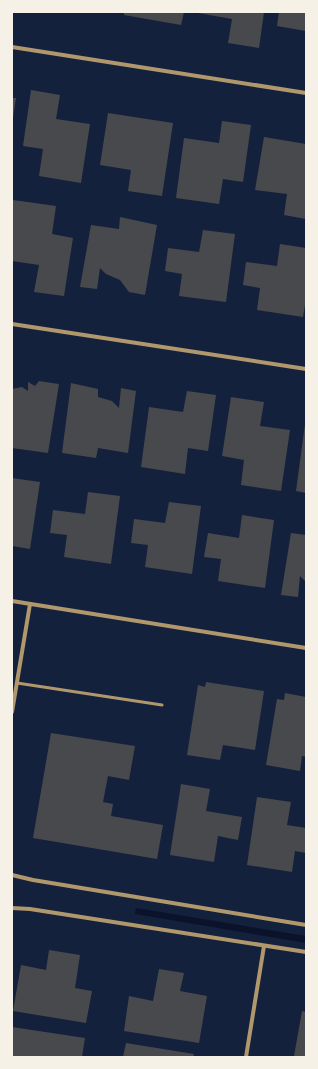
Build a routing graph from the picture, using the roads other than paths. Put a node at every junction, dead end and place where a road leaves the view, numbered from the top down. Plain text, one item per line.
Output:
1 (12, 47) edge
2 (306, 93) edge
3 (12, 324) edge
4 (306, 369) edge
5 (12, 601) edge
6 (30, 604) junction
7 (306, 648) edge
8 (17, 683) junction
9 (162, 705) dead end
10 (12, 712) edge
11 (12, 875) edge
12 (12, 908) edge
13 (306, 925) edge
14 (264, 946) junction
15 (306, 952) edge
16 (246, 1057) edge

1 - 2 street
3 - 4 street
5 - 6 street
6 - 7 street
6 - 8 street
8 - 9 lane
8 - 10 street
11 - 13 street
12 - 14 street
14 - 15 street
14 - 16 street

